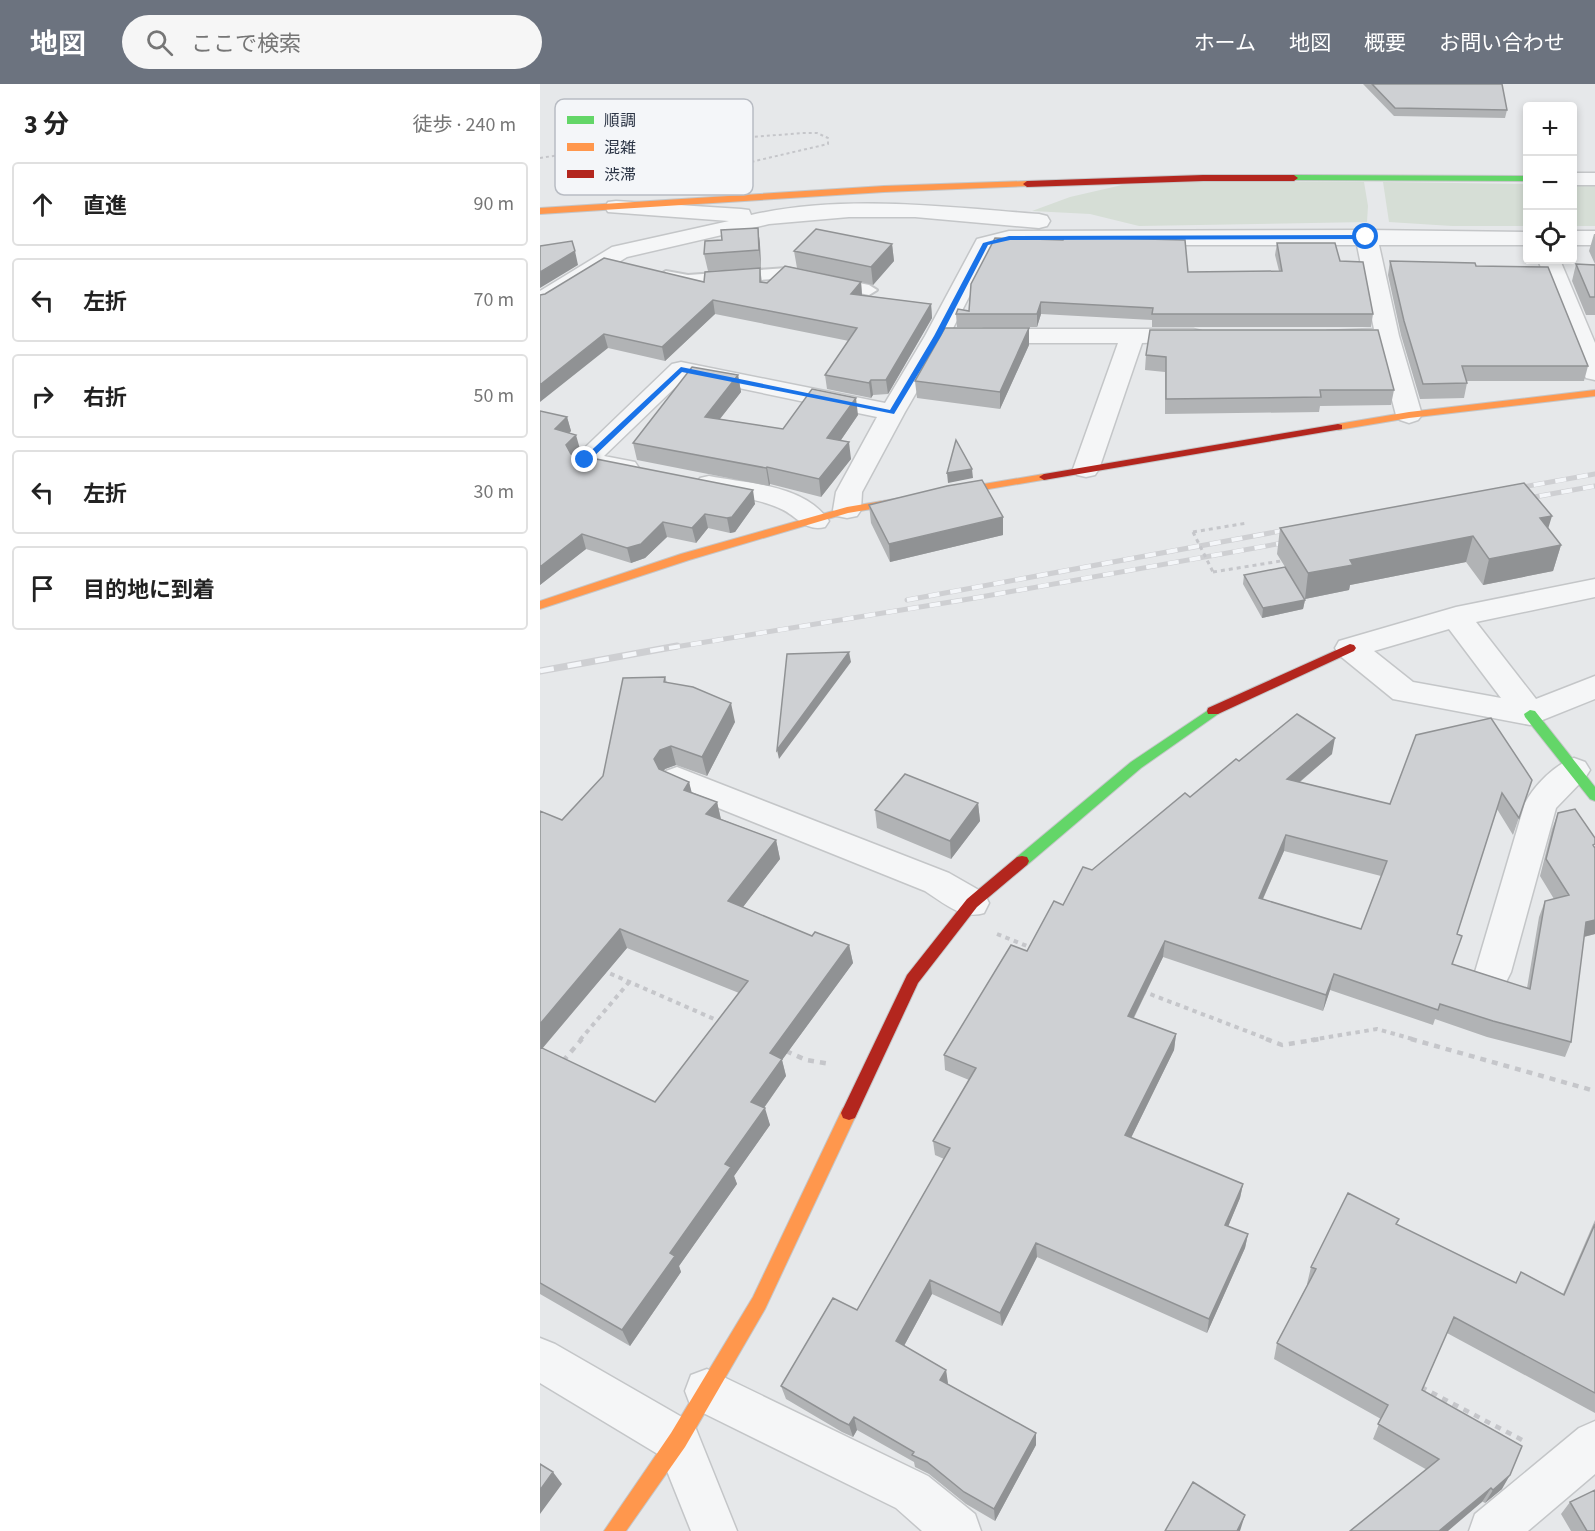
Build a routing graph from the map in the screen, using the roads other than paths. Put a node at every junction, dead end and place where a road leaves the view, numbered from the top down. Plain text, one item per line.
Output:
1 (1523, 179) edge
2 (1577, 179) edge
3 (1595, 179) edge
4 (1040, 202) dead end
5 (606, 207) junction
6 (540, 211) edge
7 (915, 211) junction
8 (770, 218) junction
9 (1366, 237) junction
10 (1523, 237) edge
11 (1130, 238) junction
12 (1577, 238) edge
13 (1595, 238) edge
14 (600, 264) junction
15 (1551, 264) edge
16 (622, 268) edge
17 (655, 274) edge
18 (869, 290) dead end
19 (545, 296) edge
20 (938, 336) junction
21 (1132, 336) junction
22 (1214, 336) edge
23 (1317, 336) edge
24 (1387, 336) junction
25 (1595, 373) edge
26 (1595, 393) edge
27 (892, 412) junction
28 (1409, 415) junction
29 (1086, 469) junction
30 (655, 474) edge
31 (690, 480) edge
32 (847, 510) junction
33 (815, 521) junction
34 (1595, 588) edge
35 (540, 605) edge
36 (1456, 617) junction
37 (1350, 648) junction
38 (1595, 687) edge
39 (1530, 714) junction
40 (1574, 770) junction
41 (677, 779) edge
42 (1595, 796) edge
43 (967, 909) junction
44 (1494, 972) dead end
45 (540, 1359) edge
46 (707, 1391) junction
47 (678, 1440) junction
48 (1582, 1455) edge
49 (614, 1531) edge
50 (714, 1531) edge
51 (958, 1531) edge
52 (1492, 1531) edge

1 - 5 street
2 - 3 street
4 - 7 street
5 - 6 street
5 - 8 street
7 - 8 street
7 - 11 street
8 - 14 street
9 - 10 street
9 - 11 street
9 - 24 street
11 - 20 street
12 - 13 street
14 - 16 lane
14 - 19 street
15 - 25 street
17 - 18 lane
20 - 21 street
20 - 27 street
21 - 22 street
21 - 29 street
23 - 24 street
24 - 28 street
26 - 28 street
27 - 30 street
27 - 32 street
28 - 29 street
29 - 32 street
31 - 33 street
32 - 33 street
33 - 35 street
34 - 36 street
36 - 37 street
36 - 39 street
37 - 39 street
37 - 43 street
38 - 39 street
39 - 40 street
40 - 42 street
40 - 44 street
41 - 43 street
43 - 46 street
45 - 47 street
46 - 47 street
46 - 51 street
47 - 49 street
47 - 50 street
48 - 52 street

